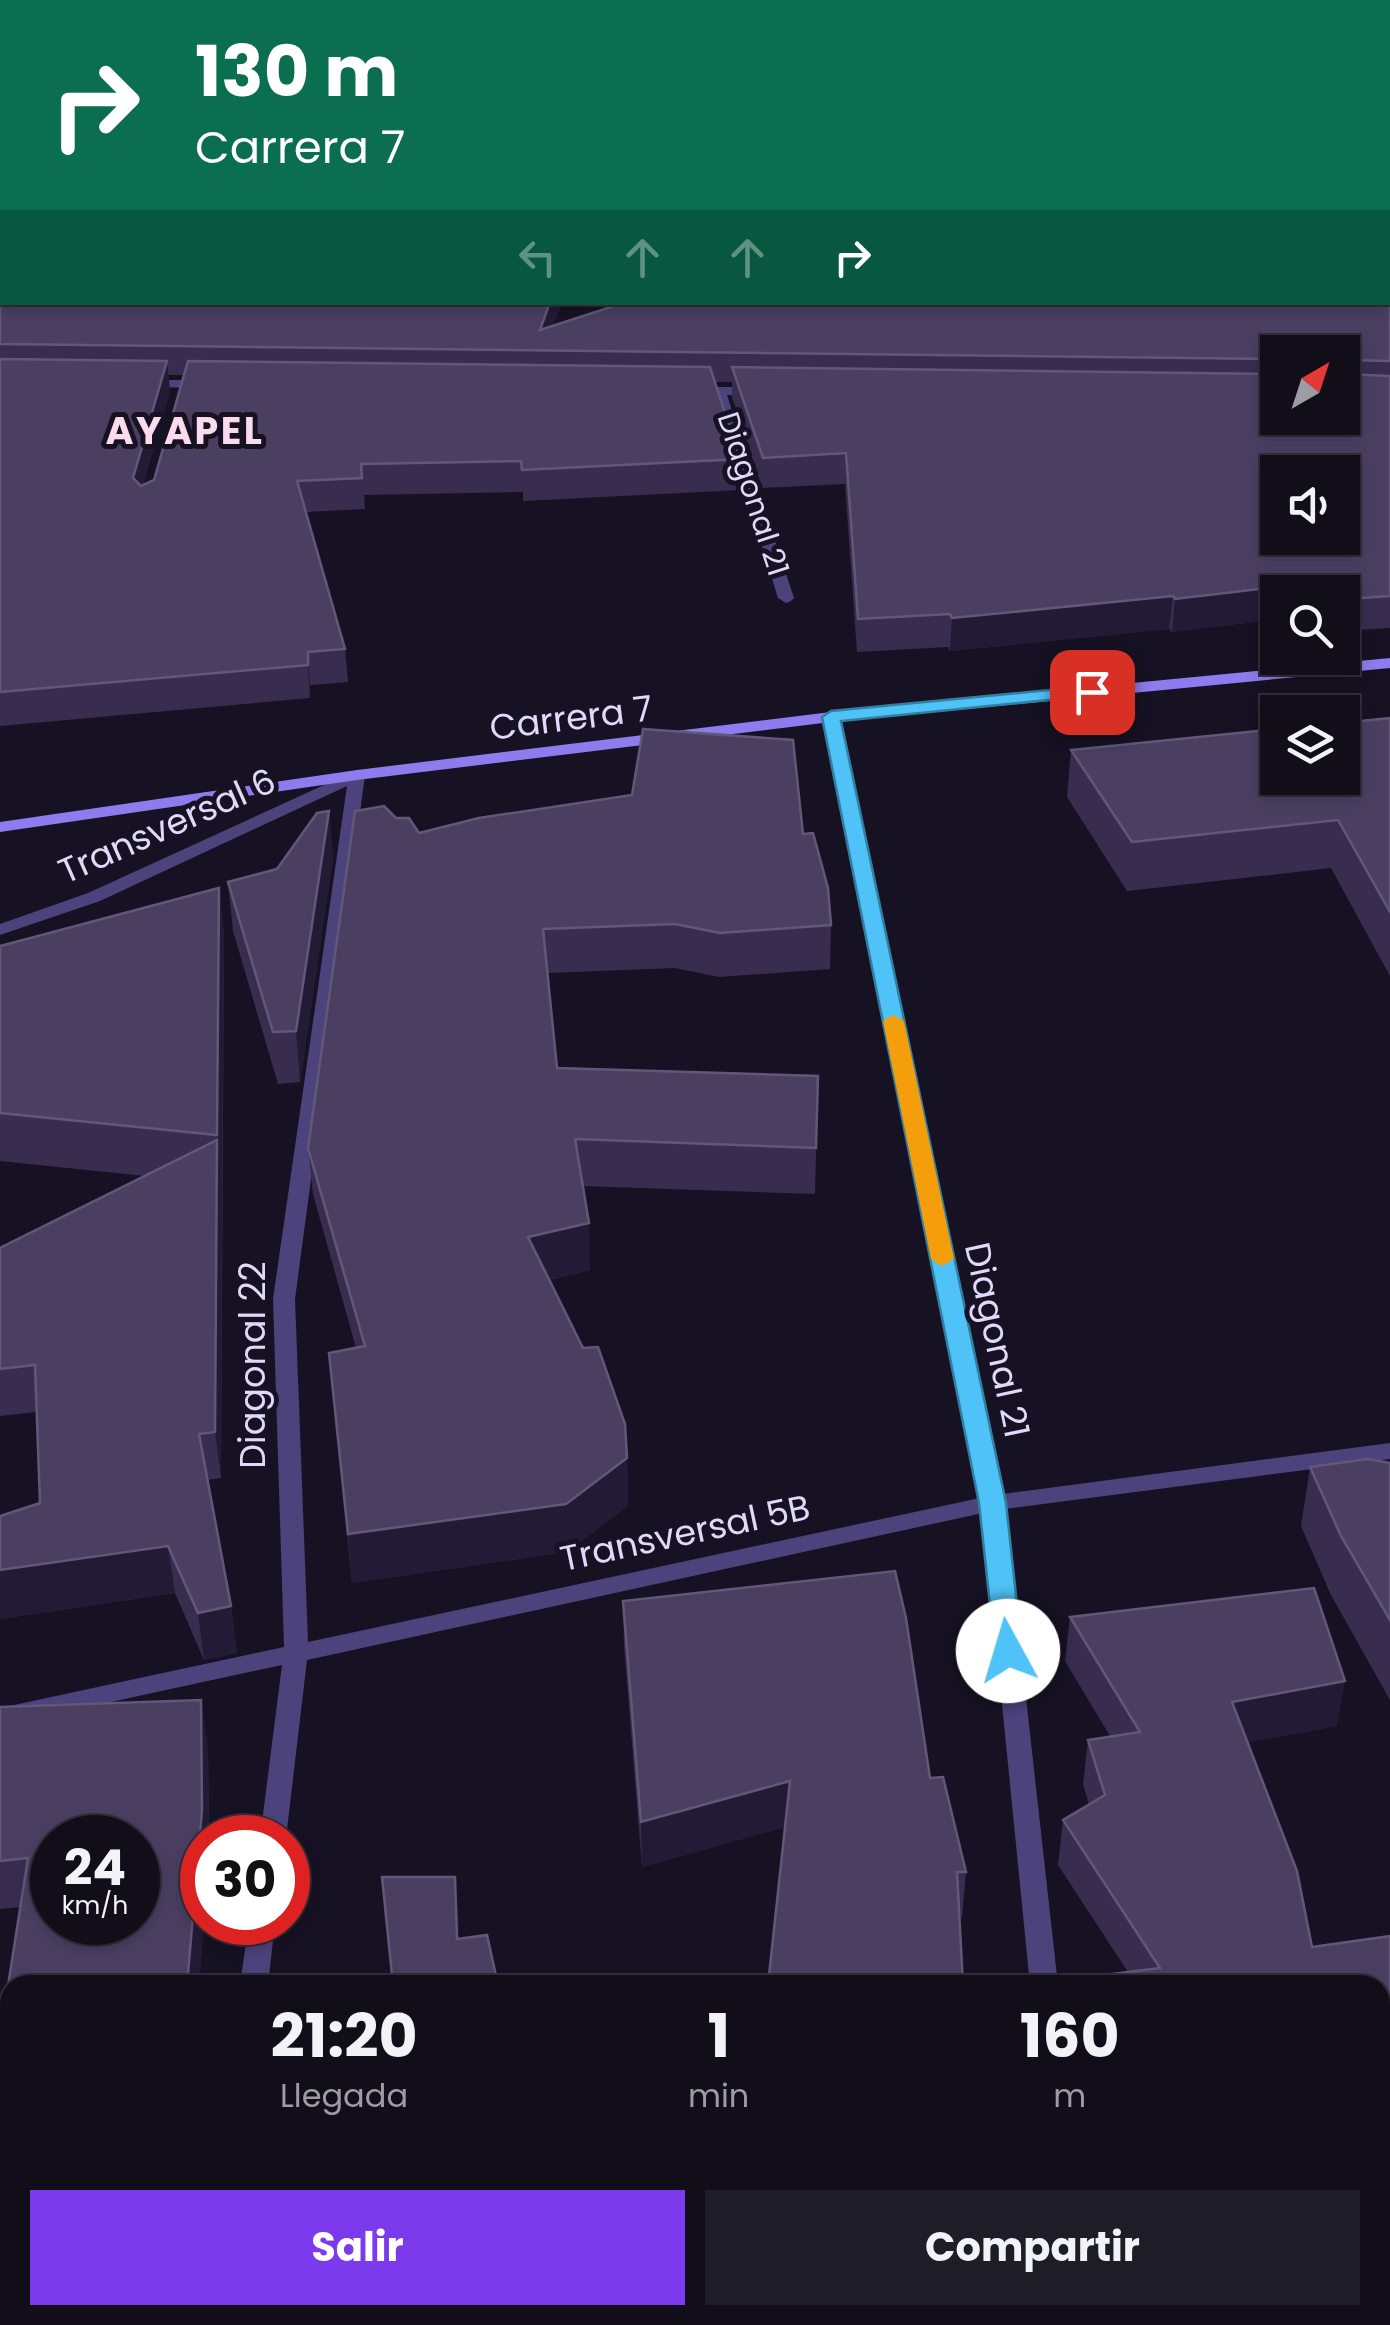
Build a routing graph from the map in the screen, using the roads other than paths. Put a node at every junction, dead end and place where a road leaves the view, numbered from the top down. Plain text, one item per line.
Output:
1 (127, 383) edge
2 (182, 384) junction
3 (222, 384) edge
4 (679, 390) edge
5 (719, 390) junction
6 (776, 391) edge
7 (177, 402) edge
8 (786, 598) dead end
9 (1390, 663) edge
10 (831, 717) junction
11 (357, 775) junction
12 (0, 827) edge
13 (0, 930) edge
14 (1390, 1451) edge
15 (992, 1503) junction
16 (296, 1653) junction
17 (0, 1717) edge
18 (276, 1815) edge
19 (259, 1945) edge
20 (255, 1975) edge
21 (1043, 1975) edge

1 - 2 street
2 - 3 street
2 - 7 street
4 - 5 street
5 - 6 street
5 - 8 street, Diagonal 21
9 - 10 main road, Carrera 7
10 - 11 main road, Carrera 7
10 - 15 street, Diagonal 21
11 - 12 main road, Carrera 7
11 - 13 street, Transversal 6
11 - 16 street, Diagonal 22
14 - 15 street, Transversal 5B
15 - 16 street, Transversal 5B
15 - 21 street, Diagonal 21
16 - 17 street, Transversal 5B
16 - 18 street, Diagonal 22
19 - 20 street

